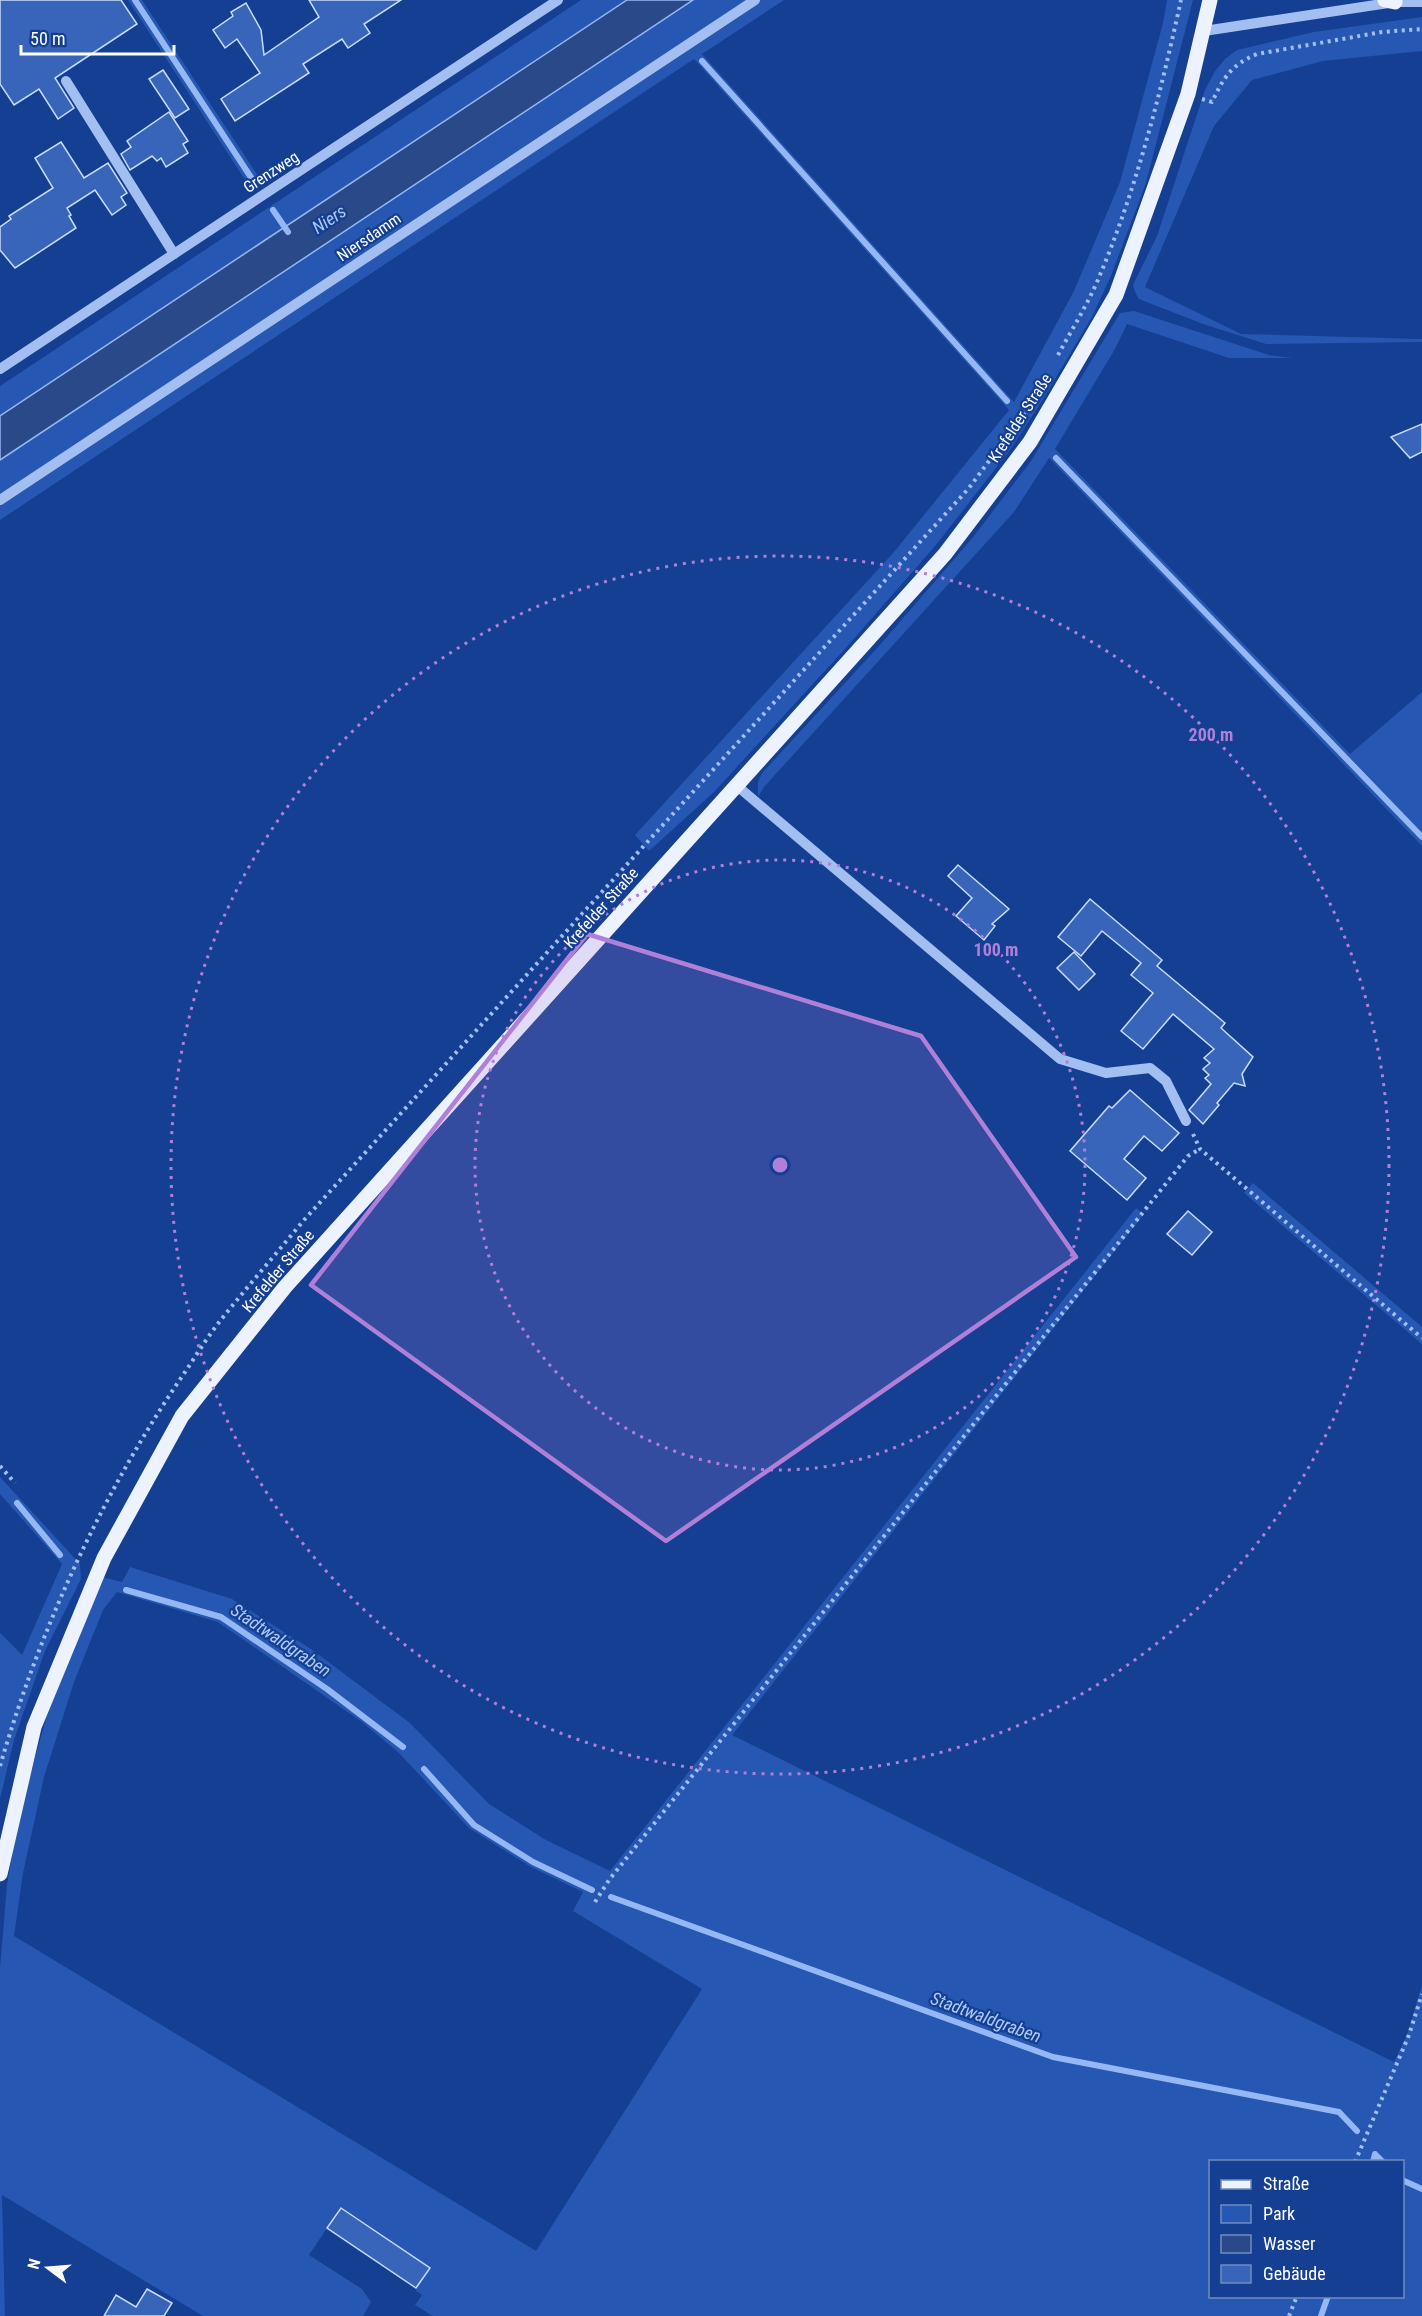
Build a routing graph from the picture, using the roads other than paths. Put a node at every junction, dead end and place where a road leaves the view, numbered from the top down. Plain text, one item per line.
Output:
1 (558, 0) edge
2 (755, 0) edge
3 (1210, 0) edge
4 (1390, 1) edge
5 (1422, 2) edge
6 (1204, 31) junction
7 (66, 81) dead end
8 (174, 254) junction
9 (0, 369) edge
10 (0, 500) edge
11 (736, 785) junction
12 (1186, 1121) road end
13 (0, 1874) edge

1 - 8 street, Grenzweg
2 - 10 street, Niersdamm
3 - 6 main road, Krefelder Straße
4 - 5 street
4 - 6 street
6 - 11 main road, Krefelder Straße
7 - 8 street
8 - 9 street, Grenzweg
11 - 12 street
11 - 13 main road, Krefelder Straße

